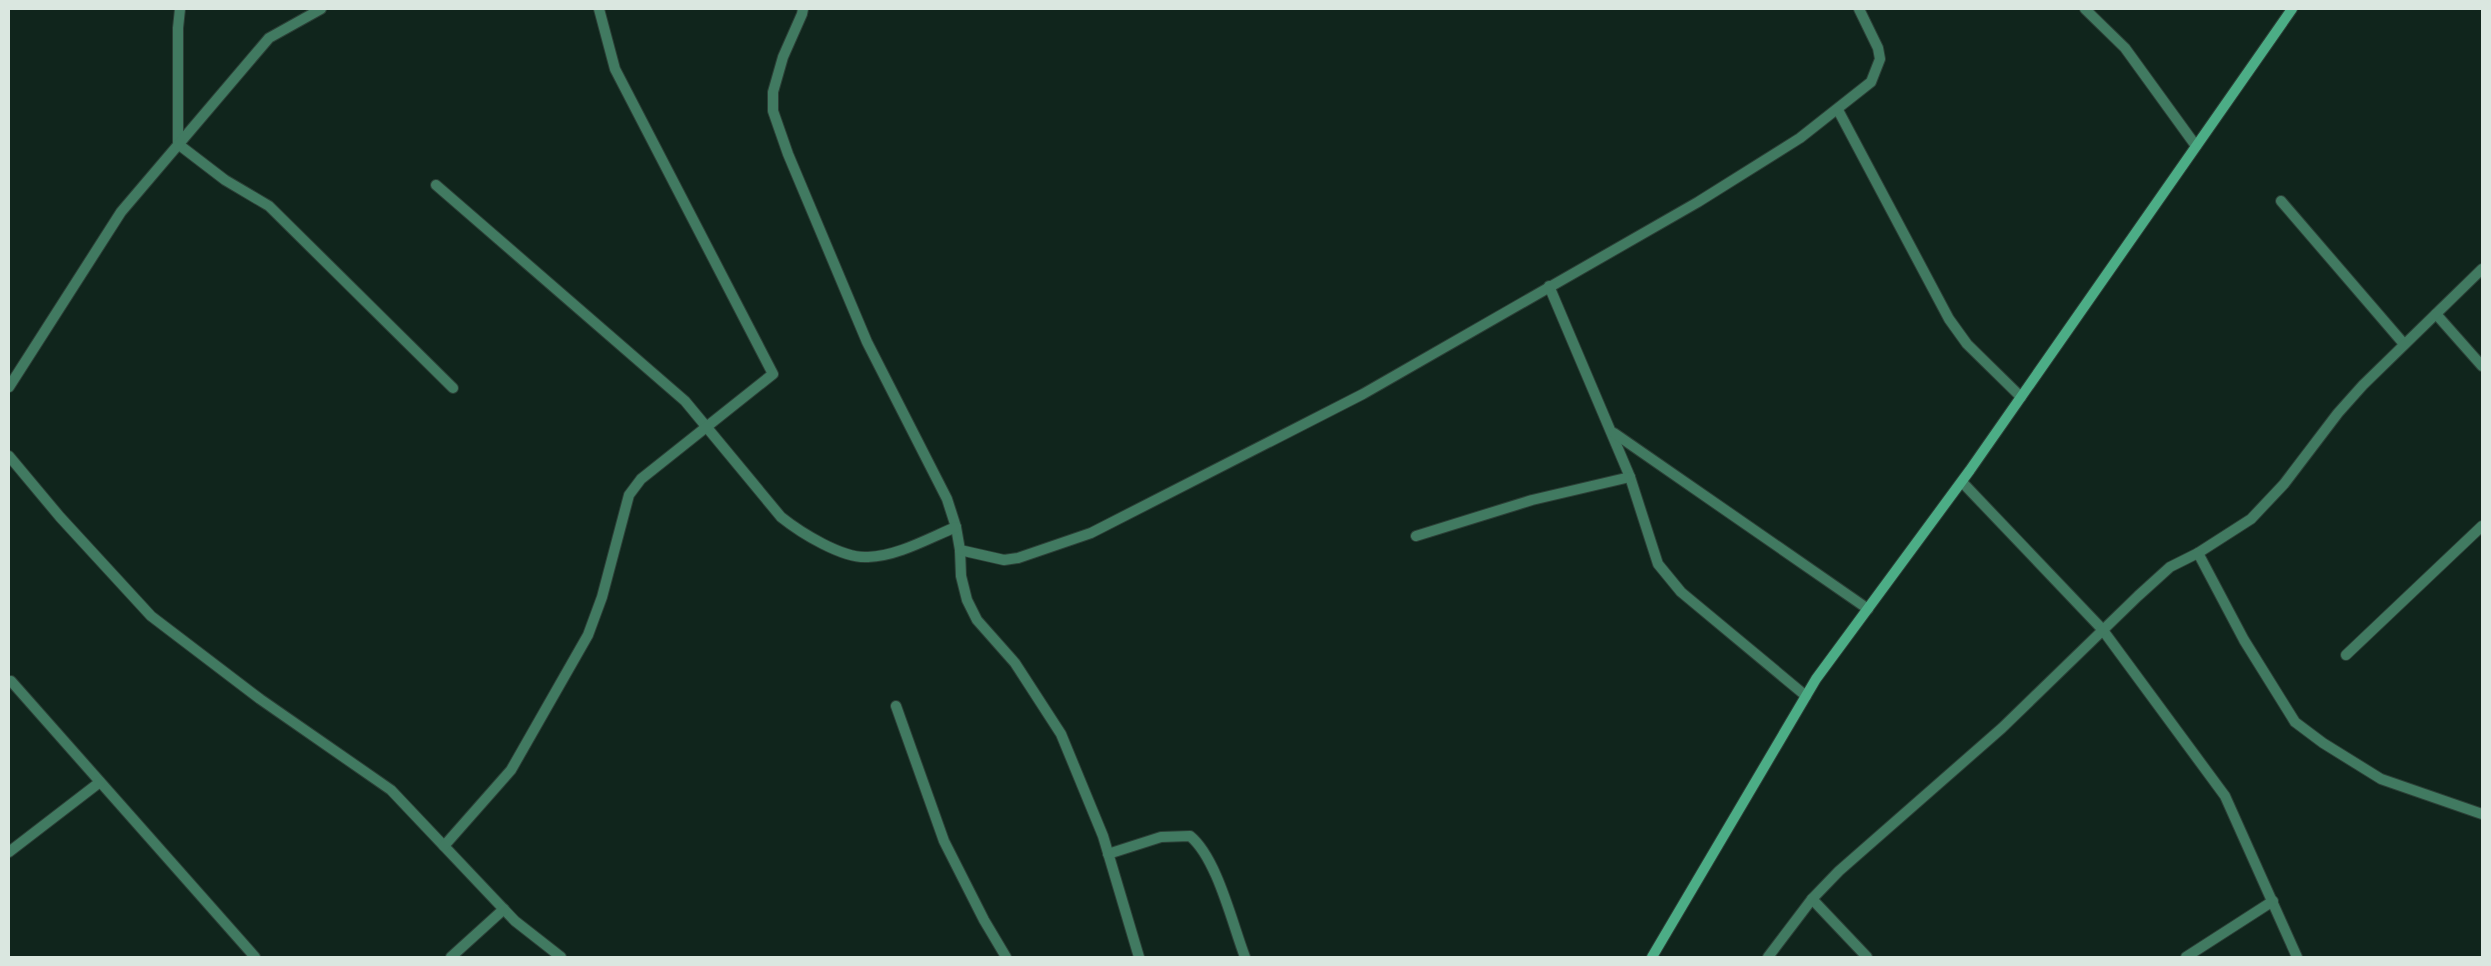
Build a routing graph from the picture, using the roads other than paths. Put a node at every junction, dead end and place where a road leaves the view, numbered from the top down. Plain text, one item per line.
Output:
1 (180, 9) edge
2 (321, 9) edge
3 (599, 9) edge
4 (803, 9) edge
5 (1859, 9) edge
6 (2085, 9) edge
7 (2292, 9) edge
8 (1838, 110) junction
9 (178, 144) junction
10 (2196, 146) junction
11 (436, 185) dead end
12 (2281, 201) dead end
13 (2482, 269) edge
14 (1549, 286) junction
15 (2436, 314) junction
16 (2404, 344) junction
17 (2482, 366) edge
18 (9, 387) edge
19 (453, 388) dead end
20 (2021, 397) junction
21 (708, 427) junction
22 (1613, 433) junction
23 (9, 456) edge
24 (1630, 477) junction
25 (1962, 482) junction
26 (2482, 526) edge
27 (956, 527) junction
28 (1416, 536) dead end
29 (960, 550) junction
30 (2198, 552) junction
31 (1868, 609) junction
32 (2102, 629) junction
33 (2346, 655) dead end
34 (11, 681) dead end
35 (1806, 696) junction
36 (896, 706) dead end
37 (100, 782) junction
38 (2482, 814) edge
39 (444, 846) junction
40 (9, 852) edge
41 (1108, 854) junction
42 (1812, 899) junction
43 (2273, 901) junction
44 (504, 909) junction
45 (255, 957) edge
46 (451, 957) edge
47 (561, 957) edge
48 (1006, 957) edge
49 (1139, 957) edge
50 (1245, 957) edge
51 (1652, 957) edge
52 (1768, 957) edge
53 (1867, 957) edge
54 (2186, 957) edge
55 (2297, 957) edge

1 - 9 street
2 - 9 street
3 - 21 street
4 - 27 street
5 - 8 street
6 - 10 street
7 - 10 street
8 - 14 street
8 - 20 street
9 - 18 street
9 - 19 street
10 - 20 street
11 - 21 street
12 - 16 street
13 - 15 street
14 - 22 street
14 - 29 street
15 - 16 street
15 - 17 street
16 - 30 street
20 - 25 street
21 - 27 street
21 - 39 street
22 - 24 street
22 - 31 street
23 - 39 street
24 - 28 street
24 - 35 street
25 - 31 street
25 - 32 street
26 - 33 street
27 - 29 street
29 - 41 street
30 - 32 street
30 - 38 street
31 - 35 street
32 - 42 street
32 - 43 street
34 - 37 street
35 - 51 street
36 - 48 street
37 - 40 street
37 - 45 street
39 - 44 street
41 - 49 street
41 - 50 street
42 - 52 street
42 - 53 street
43 - 54 street
43 - 55 street
44 - 46 street
44 - 47 street

